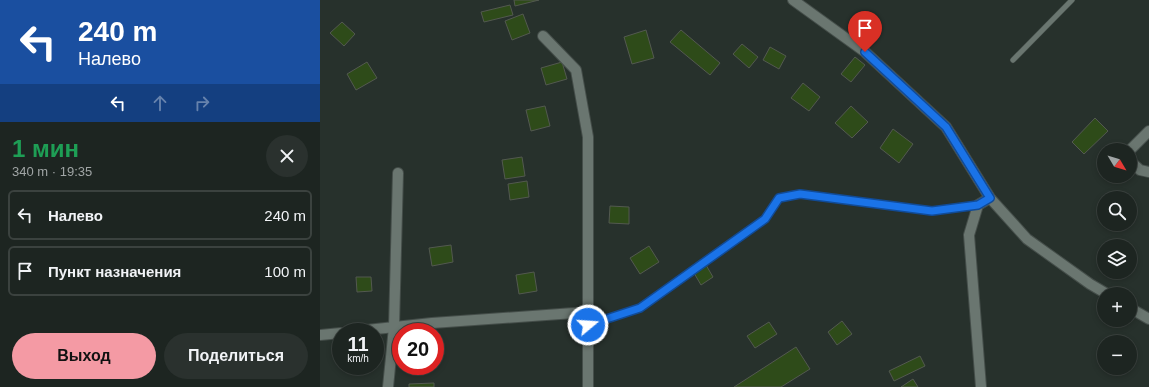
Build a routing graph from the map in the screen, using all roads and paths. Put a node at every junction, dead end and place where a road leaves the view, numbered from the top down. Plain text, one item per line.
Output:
1 (793, 0) edge
2 (1072, 0) edge
3 (543, 36) dead end
4 (1013, 60) dead end
5 (1149, 131) edge
6 (1137, 143) edge
7 (1137, 167) edge
8 (1149, 172) edge
9 (398, 173) dead end
10 (990, 198) junction
11 (978, 205) junction
12 (1097, 288) edge
13 (588, 312) junction
14 (1137, 312) edge
15 (1149, 319) edge
16 (394, 323) edge
17 (424, 323) edge
18 (588, 325) junction
19 (332, 334) edge
20 (320, 335) edge
21 (392, 347) edge
22 (388, 387) edge
23 (588, 387) edge
24 (980, 387) edge

1 - 10 street
2 - 4 lane
3 - 13 street
5 - 6 street
7 - 8 street
9 - 16 street
10 - 11 street
10 - 12 street
11 - 18 lane
11 - 24 street
13 - 17 street
13 - 18 street
14 - 15 street
18 - 23 street
19 - 20 street
21 - 22 street

